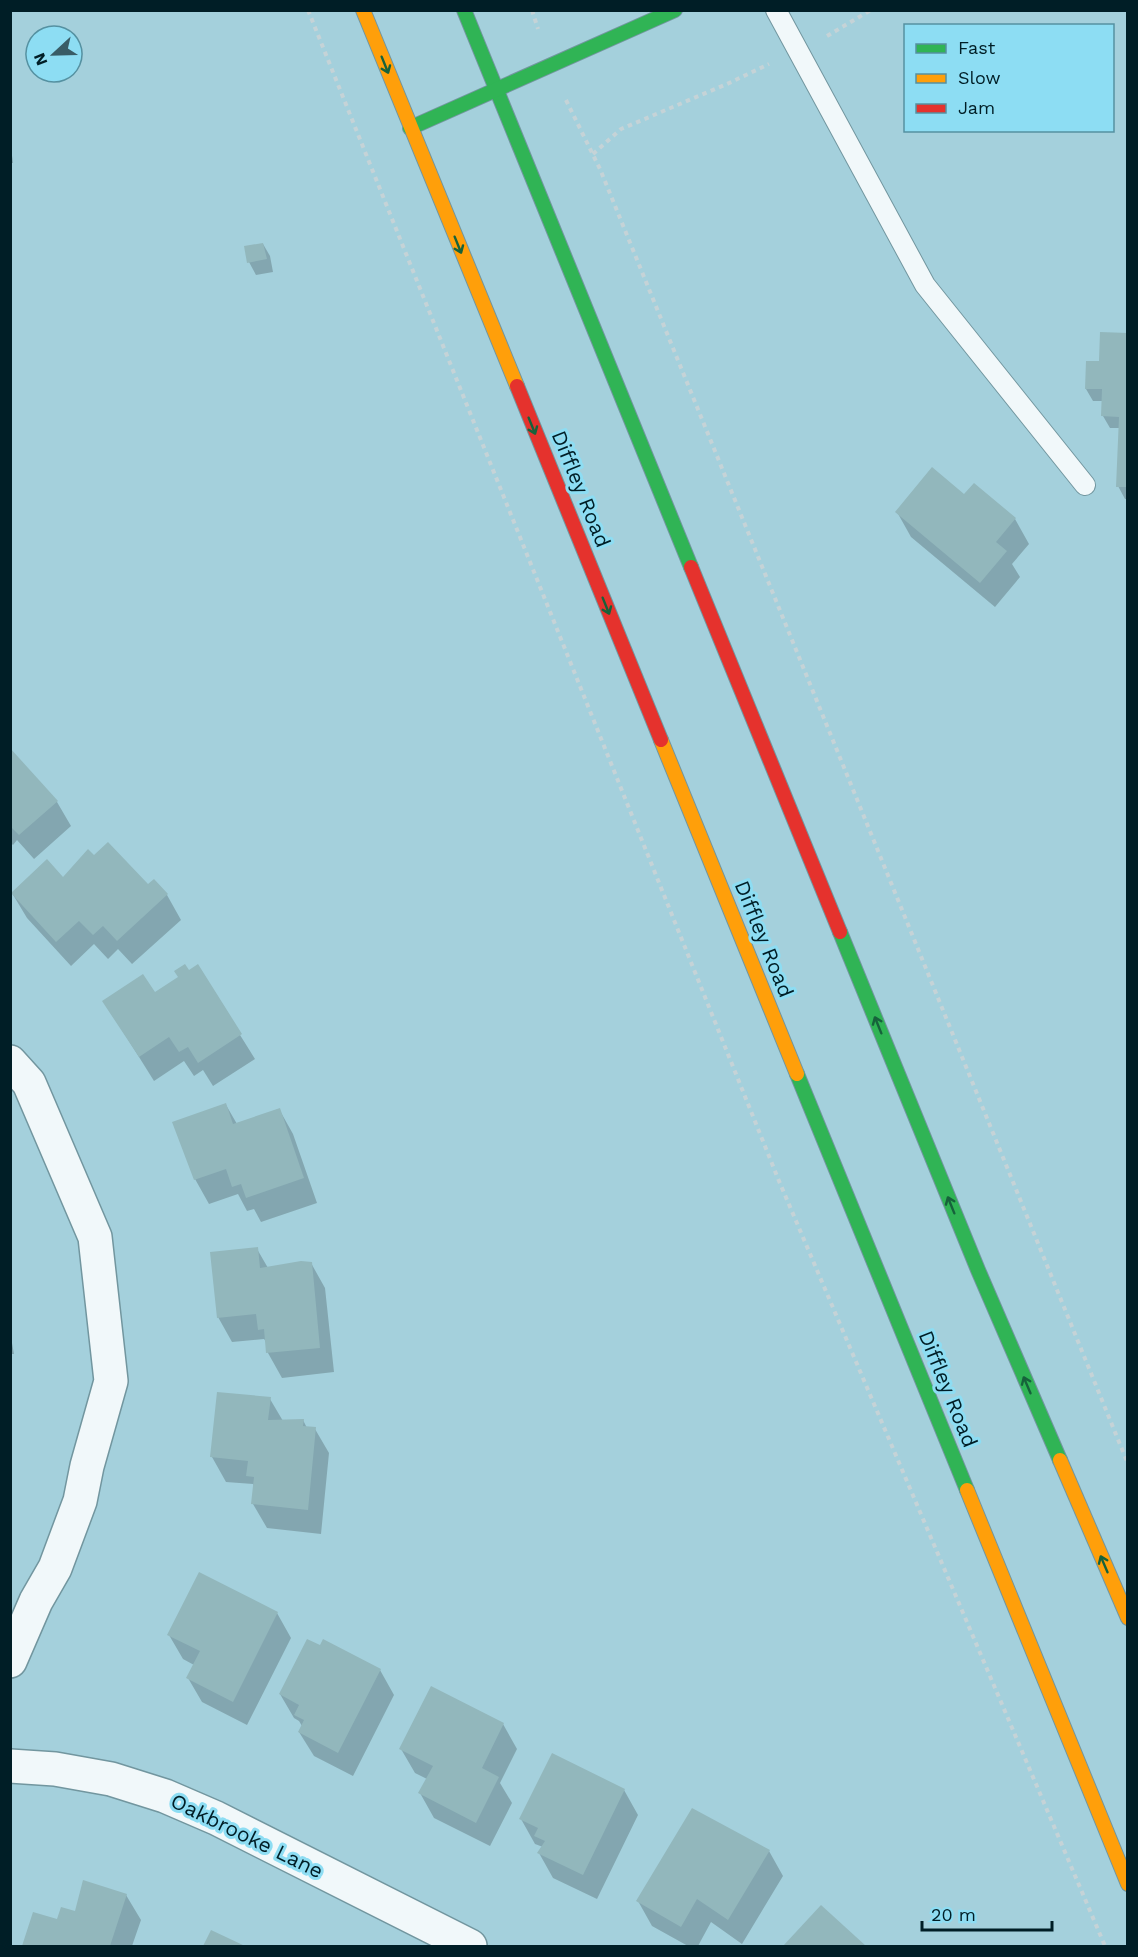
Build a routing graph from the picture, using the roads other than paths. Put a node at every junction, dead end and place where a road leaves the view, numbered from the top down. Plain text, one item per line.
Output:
1 (363, 10) edge
2 (464, 10) edge
3 (675, 10) edge
4 (776, 10) edge
5 (497, 90) junction
6 (411, 128) junction
7 (1085, 485) dead end
8 (10, 1062) edge
9 (1128, 1618) edge
10 (10, 1661) edge
11 (10, 1766) edge
12 (1128, 1884) edge
13 (470, 1947) edge

1 -> 6 main road, Diffley Road
2 - 5 main road
3 - 5 main road
4 - 7 lane
5 - 6 main road
9 -> 5 main road
6 -> 12 main road, Diffley Road
8 - 10 street
11 - 13 street, Oakbrooke Lane

